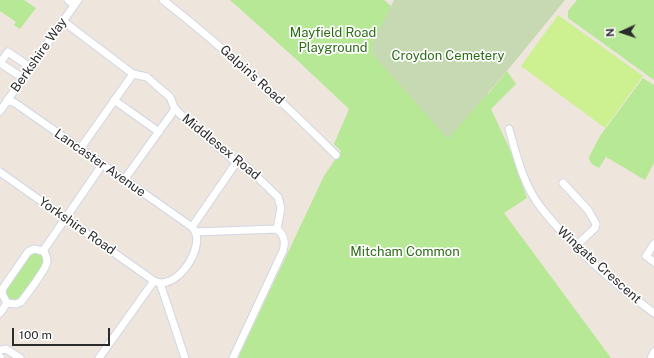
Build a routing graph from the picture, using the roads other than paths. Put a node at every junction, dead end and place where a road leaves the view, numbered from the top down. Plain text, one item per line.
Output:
1 (68, 0) edge
2 (163, 0) edge
3 (76, 2) edge
4 (63, 21) junction
5 (30, 67) junction
6 (133, 74) junction
7 (23, 78) junction
8 (8, 100) junction
9 (114, 100) junction
10 (175, 109) junction
11 (0, 111) edge
12 (508, 128) dead end
13 (159, 132) junction
14 (80, 149) junction
15 (336, 155) dead end
16 (236, 163) junction
17 (102, 165) junction
18 (0, 172) edge
19 (124, 180) junction
20 (563, 183) dead end
21 (66, 218) junction
22 (194, 229) junction
23 (277, 229) junction
24 (654, 244) edge
25 (576, 246) junction
26 (43, 250) junction
27 (654, 262) edge
28 (157, 282) junction
29 (7, 303) junction
30 (0, 313) edge
31 (654, 313) edge
32 (0, 350) edge
33 (654, 352) edge
34 (20, 358) edge
35 (99, 358) edge
36 (185, 358) edge
37 (233, 358) edge
38 (651, 358) edge

1 - 3 street
2 - 15 street, Galpin's Road
3 - 4 street, Berkshire Way
4 - 5 street, Berkshire Way
4 - 6 street, Middlesex Road
5 - 7 street, Berkshire Way
5 - 7 street
6 - 9 street
6 - 10 street, Middlesex Road
7 - 8 street, Berkshire Way
8 - 11 street, Berkshire Way
8 - 14 street, Lancaster Avenue
9 - 13 street
9 - 14 street
10 - 13 street
10 - 16 street, Middlesex Road
12 - 25 street, Wingate Crescent
13 - 19 street
14 - 17 street, Lancaster Avenue
16 - 22 street
16 - 23 street, Middlesex Road
17 - 19 street, Lancaster Avenue
17 - 21 street
18 - 21 street, Yorkshire Road
19 - 22 street, Lancaster Avenue
20 - 25 street
21 - 26 street
21 - 28 street, Yorkshire Road
22 - 23 street
22 - 28 street
23 - 37 street
24 - 27 street
25 - 31 street, Wingate Crescent
26 - 29 street
26 - 29 street
28 - 35 street
28 - 36 street
29 - 30 street
32 - 34 street
33 - 38 street

